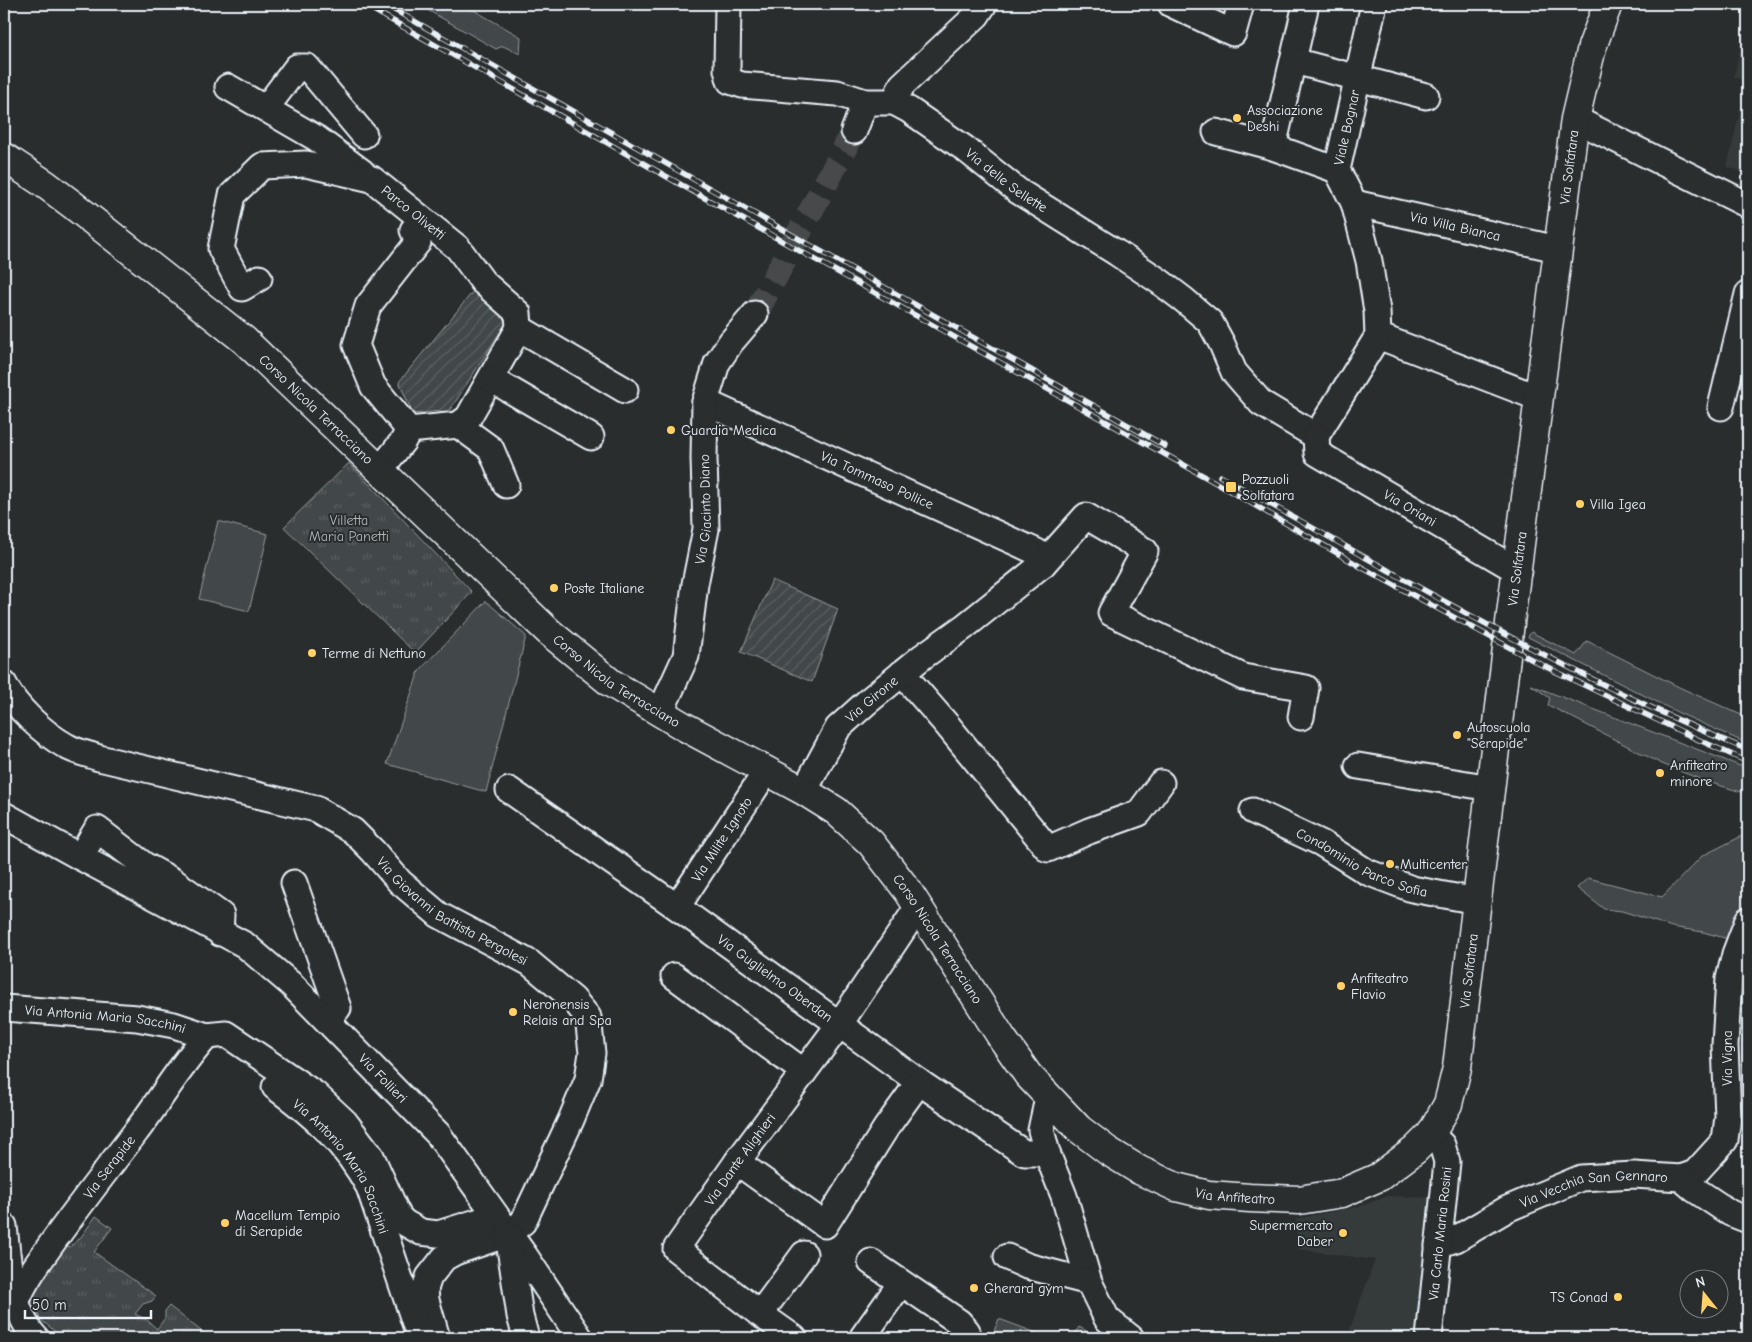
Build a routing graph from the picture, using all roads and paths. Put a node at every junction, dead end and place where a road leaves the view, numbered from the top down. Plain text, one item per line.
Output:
1 (728, 4) edge
2 (984, 4) edge
3 (1171, 4) edge
4 (1242, 4) edge
5 (1306, 4) edge
6 (1374, 4) edge
7 (1608, 4) edge
8 (1294, 61) junction
9 (1358, 78) junction
10 (228, 87) dead end
11 (1426, 96) dead end
12 (865, 102) junction
13 (894, 102) junction
14 (266, 108) junction
15 (1575, 119) junction
16 (854, 131) tunnel mouth
17 (1216, 132) dead end
18 (1273, 147) junction
19 (4, 157) edge
20 (368, 160) junction
21 (1337, 170) junction
22 (1354, 203) junction
23 (1748, 205) edge
24 (413, 230) dead end
25 (1557, 249) junction
26 (259, 278) dead end
27 (1748, 294) edge
28 (755, 314) tunnel mouth
29 (519, 328) junction
30 (1378, 336) junction
31 (491, 379) junction
32 (625, 390) dead end
33 (1539, 398) junction
34 (705, 402) junction
35 (1721, 407) dead end
36 (458, 426) junction
37 (406, 435) junction
38 (1316, 436) junction
39 (591, 438) dead end
40 (380, 470) junction
41 (506, 485) dead end
42 (1043, 564) junction
43 (1518, 571) junction
44 (902, 673) junction
45 (4, 684) edge
46 (660, 713) junction
47 (1301, 717) dead end
48 (1358, 766) dead end
49 (766, 770) junction
50 (1161, 783) dead end
51 (1491, 788) junction
52 (509, 790) dead end
53 (804, 791) junction
54 (1253, 811) dead end
55 (4, 815) edge
56 (80, 857) junction
57 (140, 876) junction
58 (294, 883) dead end
59 (1477, 901) junction
60 (918, 906) junction
61 (677, 907) junction
62 (1748, 920) edge
63 (674, 976) dead end
64 (4, 1008) edge
65 (328, 1020) junction
66 (839, 1025) junction
67 (207, 1036) junction
68 (804, 1072) junction
69 (919, 1082) junction
70 (1048, 1098) junction
71 (1431, 1134) junction
72 (1047, 1153) junction
73 (737, 1162) junction
74 (1681, 1178) junction
75 (1748, 1220) edge
76 (4, 1226) edge
77 (492, 1232) junction
78 (1438, 1245) junction
79 (804, 1254) dead end
80 (1007, 1257) dead end
81 (871, 1262) dead end
82 (1089, 1282) junction
83 (901, 1283) junction
84 (17, 1300) junction
85 (760, 1314) junction
86 (36, 1338) edge
87 (420, 1338) edge
88 (438, 1338) edge
89 (526, 1338) edge
90 (580, 1338) edge
91 (794, 1338) edge
92 (862, 1338) edge
93 (968, 1338) edge
94 (1131, 1338) edge
95 (1429, 1338) edge

1 - 12 street
2 - 13 street
3 - 4 street
5 - 8 street
6 - 9 street, Viale Bognar
7 - 15 main road, Via Solfatara
8 - 9 street
8 - 18 street
9 - 11 street
9 - 21 street, Viale Bognar
10 - 14 street
12 - 13 street
12 - 16 street
13 - 38 street, Via delle Sellette
14 - 20 street
14 - 20 street
15 - 23 street
15 - 25 main road, Via Solfatara
17 - 18 street
18 - 21 street
19 - 40 main road, Corso Nicola Terracciano
20 - 26 street, Parco Olivetti
20 - 29 street, Parco Olivetti
21 - 22 street, Viale Bognar
22 - 25 street, Via Villa Bianca
22 - 30 street, Viale Bognar
24 - 37 street, Parco Olivetti
25 - 33 main road, Via Solfatara
27 - 35 street
28 - 34 street, Via Giacinto Diano
29 - 31 street
29 - 32 street
30 - 33 street
30 - 38 street
31 - 36 street
31 - 39 street
33 - 43 main road, Via Solfatara
34 - 42 street, Via Tommaso Pollice
34 - 46 street, Via Giacinto Diano
36 - 37 street
36 - 41 street
37 - 40 street
38 - 43 street, Via Oriani
40 - 46 main road, Corso Nicola Terracciano
42 - 44 street, Via Girone
42 - 47 street, Via Girone
43 - 51 main road, Via Solfatara
44 - 50 street
44 - 53 street, Via Girone
45 - 77 street, Via Giovanni Battista Pergolesi
46 - 49 main road, Corso Nicola Terracciano
48 - 51 street
49 - 53 main road, Corso Nicola Terracciano
49 - 61 street, Via Milite Ignoto
51 - 59 main road, Via Solfatara
52 - 61 street, Via Guglielmo Oberdan
53 - 60 main road, Corso Nicola Terracciano
54 - 59 street, Condominio Parco Sofia
55 - 56 street
56 - 57 street
56 - 57 street
57 - 65 street, Via Follieri
58 - 65 street
59 - 71 main road, Via Solfatara
60 - 66 street, Via Dante Alighieri
60 - 70 main road, Corso Nicola Terracciano
61 - 66 street, Via Guglielmo Oberdan
62 - 74 street, Via Vigna
63 - 68 street
64 - 67 street, Via Antonia Maria Sacchini
65 - 77 street, Via Follieri
66 - 68 street, Via Dante Alighieri
66 - 69 street, Via Guglielmo Oberdan
67 - 77 street
67 - 84 street, Via Serapide
67 - 87 street, Via Antonio Maria Sacchini
68 - 73 street, Via Dante Alighieri
69 - 72 street, Via Guglielmo Oberdan
69 - 73 street
70 - 71 main road, Via Anfiteatro
70 - 72 street
71 - 78 street, Via Carlo Maria Rosini
72 - 82 street
73 - 85 street, Via Dante Alighieri
74 - 75 street, Via Vecchia San Gennaro
74 - 78 street, Via Vecchia San Gennaro
76 - 84 street
77 - 88 street
77 - 89 street
77 - 90 street, Via Follieri
78 - 95 street, Via Carlo Maria Rosini
79 - 85 street
80 - 82 street
81 - 83 street
82 - 94 street
83 - 92 street
83 - 93 street
84 - 86 street
85 - 91 street

